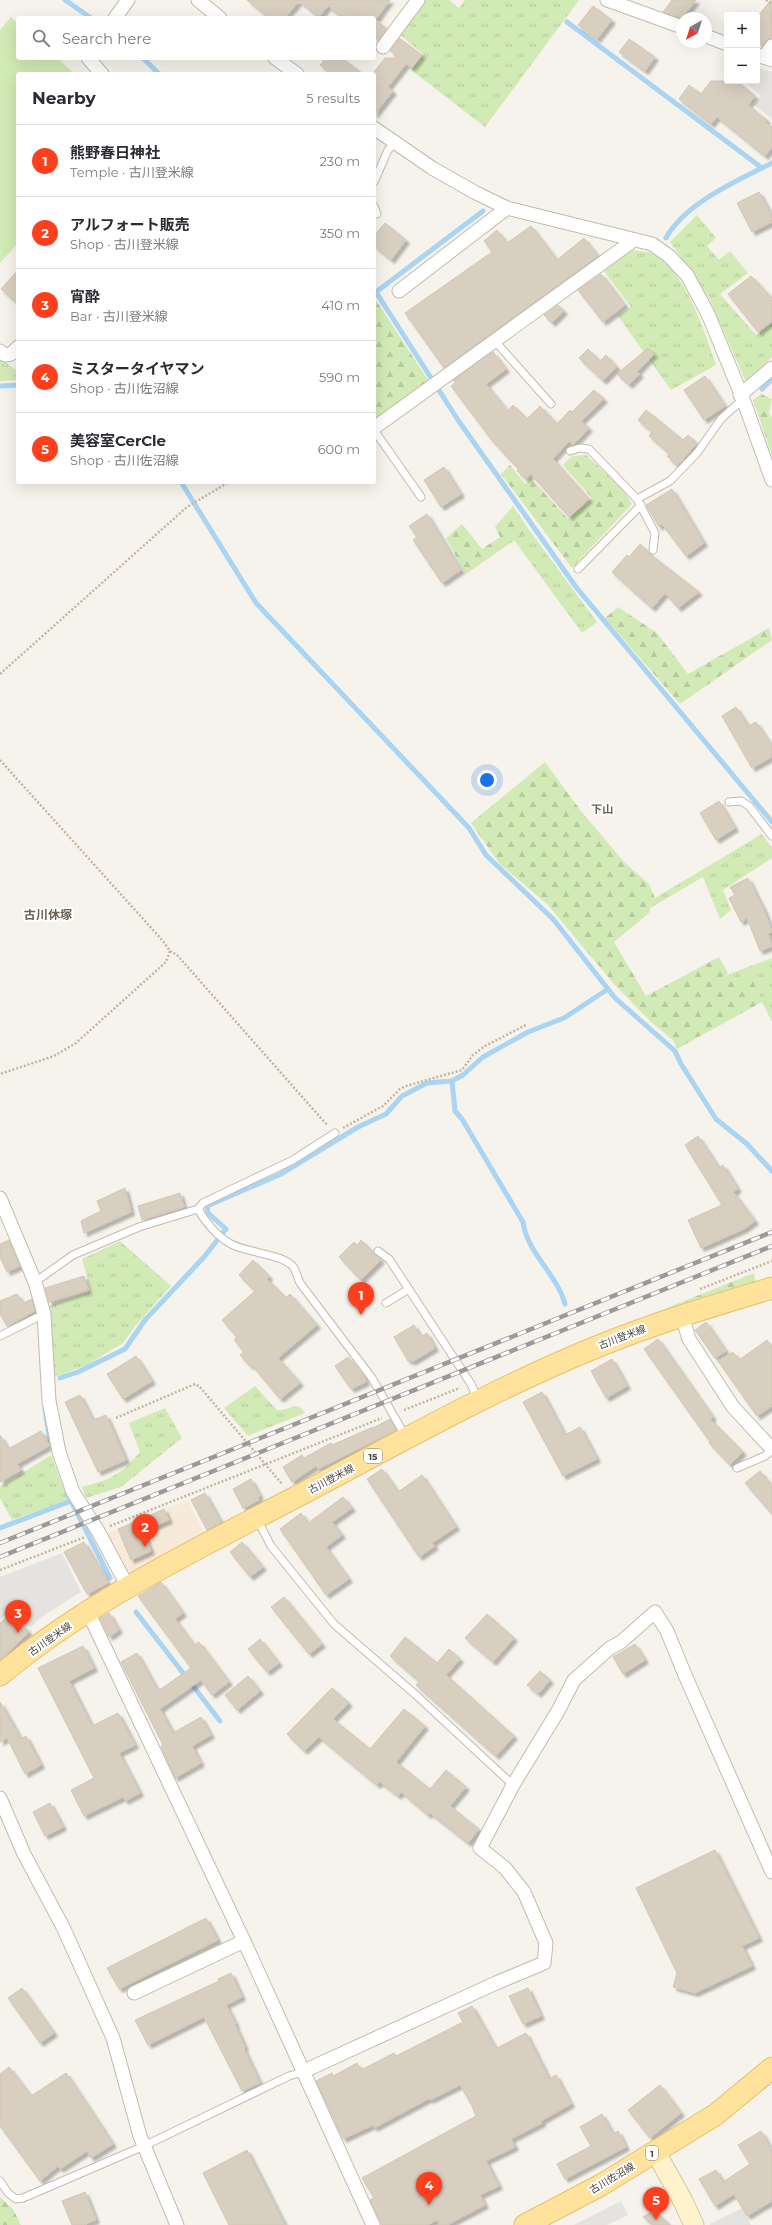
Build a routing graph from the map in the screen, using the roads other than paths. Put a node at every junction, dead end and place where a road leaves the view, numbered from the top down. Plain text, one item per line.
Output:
1 (128, 0) edge
2 (198, 0) edge
3 (418, 0) edge
4 (607, 0) edge
5 (116, 16) edge
6 (218, 16) edge
7 (676, 25) edge
8 (712, 38) edge
9 (724, 43) edge
10 (772, 46) edge
11 (383, 47) dead end
12 (764, 58) edge
13 (90, 60) edge
14 (278, 60) edge
15 (100, 72) edge
16 (294, 72) edge
17 (376, 129) edge
18 (396, 143) junction
19 (376, 177) edge
20 (507, 208) junction
21 (634, 240) junction
22 (399, 291) dead end
23 (494, 340) junction
24 (16, 349) edge
25 (0, 351) edge
26 (772, 368) edge
27 (742, 397) junction
28 (552, 404) dead end
29 (376, 428) edge
30 (376, 432) edge
31 (570, 451) dead end
32 (772, 480) edge
33 (421, 497) dead end
34 (639, 502) junction
35 (653, 550) dead end
36 (578, 569) dead end
37 (729, 802) dead end
38 (772, 836) edge
39 (335, 1134) road end
40 (0, 1198) edge
41 (198, 1209) junction
42 (378, 1251) dead end
43 (35, 1282) junction
44 (772, 1288) edge
45 (409, 1289) junction
46 (386, 1303) dead end
47 (44, 1314) junction
48 (682, 1316) junction
49 (0, 1336) edge
50 (475, 1393) junction
51 (407, 1439) junction
52 (772, 1449) edge
53 (737, 1468) dead end
54 (257, 1518) junction
55 (128, 1587) junction
56 (88, 1612) junction
57 (0, 1675) edge
58 (513, 1785) junction
59 (0, 1798) edge
60 (772, 1872) edge
61 (244, 1941) junction
62 (134, 1993) dead end
63 (772, 2068) edge
64 (302, 2072) junction
65 (144, 2146) junction
66 (654, 2151) junction
67 (0, 2181) edge
68 (177, 2225) edge
69 (373, 2225) edge
70 (525, 2225) edge
71 (694, 2225) edge

1 - 5 street
2 - 6 street
3 - 11 street
4 - 7 street
8 - 9 street
10 - 12 street
13 - 15 street
14 - 16 street
17 - 18 street
18 - 19 lane
18 - 20 street
20 - 21 street
20 - 22 street
21 - 23 street
21 - 27 street
23 - 28 lane
23 - 29 street
24 - 25 street
26 - 27 street
27 - 32 street
27 - 34 lane
30 - 33 lane
31 - 34 lane
34 - 35 lane
34 - 36 lane
37 - 38 lane
39 - 41 lane
40 - 43 street
41 - 43 lane
41 - 51 lane
42 - 45 lane
43 - 47 street
44 - 48 main road, 古川登米線 / 15
45 - 46 lane
45 - 50 lane
47 - 49 lane
47 - 55 street
48 - 50 main road, 古川登米線 / 15
48 - 52 street
50 - 51 main road, 古川登米線 / 15
51 - 54 main road, 古川登米線 / 15
52 - 53 lane
54 - 55 main road, 古川登米線 / 15
54 - 58 lane
55 - 56 main road, 古川登米線 / 15
56 - 57 main road, 古川登米線 / 15
56 - 61 street
58 - 60 street
58 - 64 street
59 - 65 street
61 - 62 street
61 - 64 street
63 - 66 main road, 古川佐沼線 / 1
64 - 65 lane
64 - 69 street
65 - 67 lane
65 - 68 street
66 - 70 main road, 古川佐沼線 / 1
66 - 71 street

